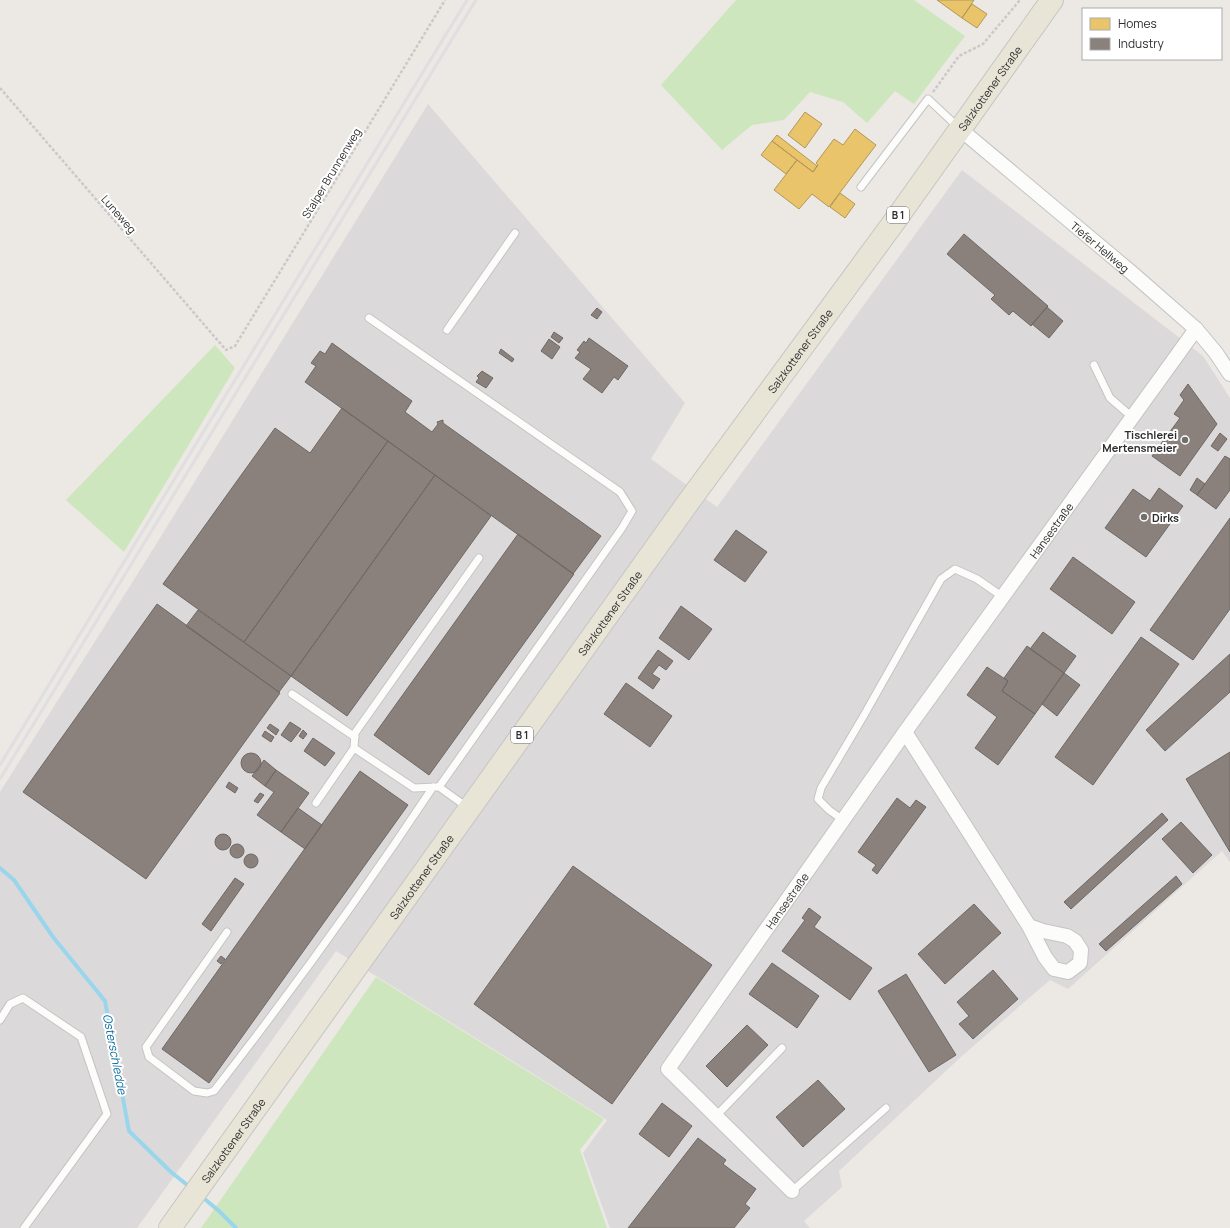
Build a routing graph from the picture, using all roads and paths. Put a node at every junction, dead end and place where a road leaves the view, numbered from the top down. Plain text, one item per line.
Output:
1 (445, 0) edge
2 (1020, 0) edge
3 (1052, 0) edge
4 (0, 88) edge
5 (928, 99) junction
6 (960, 129) junction
7 (861, 187) dead end
8 (515, 233) dead end
9 (369, 318) dead end
10 (1196, 329) junction
11 (447, 330) dead end
12 (226, 350) joint
13 (1094, 365) dead end
14 (1230, 374) edge
15 (1132, 417) junction
16 (479, 558) dead end
17 (1003, 597) junction
18 (292, 694) dead end
19 (905, 732) junction
20 (355, 737) junction
21 (354, 748) junction
22 (436, 787) junction
23 (316, 803) dead end
24 (469, 808) junction
25 (843, 820) junction
26 (1029, 926) dead end
27 (227, 932) dead end
28 (0, 1020) edge
29 (782, 1048) dead end
30 (886, 1108) dead end
31 (716, 1116) junction
32 (792, 1191) joint
33 (174, 1221) edge
34 (24, 1228) edge

1 - 12 path, Stalper Brunnenweg
2 - 5 path
3 - 6 main road, Salzkottener Straße / B 1
4 - 12 path, Luneweg
5 - 6 lane
5 - 7 lane
6 - 10 street, Tiefer Hellweg
6 - 24 main road, Salzkottener Straße / B 1
8 - 11 lane
9 - 22 lane
10 - 14 street, Tiefer Hellweg
10 - 15 street, Hansestraße
13 - 15 lane
15 - 17 street, Hansestraße
16 - 20 lane
17 - 19 street, Hansestraße
17 - 25 lane
18 - 20 lane
19 - 25 street, Hansestraße
19 - 26 street
20 - 21 lane
21 - 22 lane
21 - 23 lane
22 - 24 lane
22 - 27 lane
24 - 33 main road, Salzkottener Straße / B 1
25 - 31 street, Hansestraße
28 - 34 lane
29 - 31 lane
30 - 32 lane
31 - 32 street

